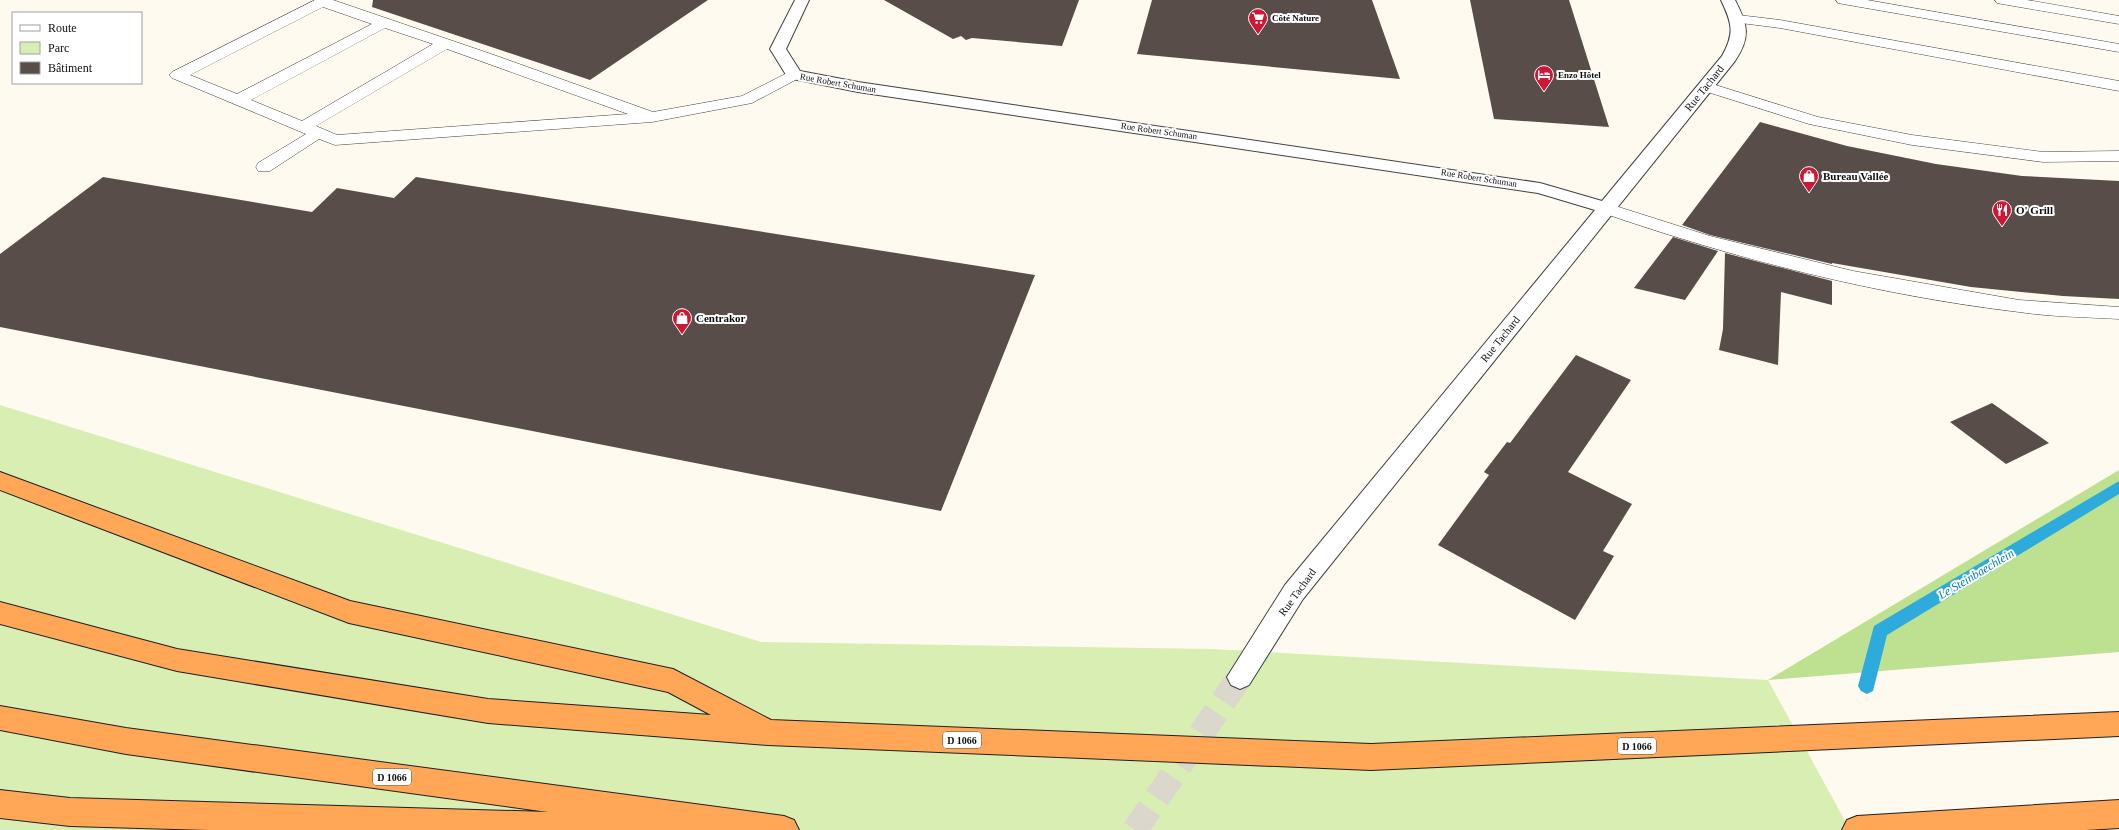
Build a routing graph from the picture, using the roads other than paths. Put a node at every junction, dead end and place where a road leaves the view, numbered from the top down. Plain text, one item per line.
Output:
1 (802, 0) edge
2 (1728, 0) edge
3 (1843, 0) edge
4 (2002, 0) edge
5 (324, 1) edge
6 (1738, 19) junction
7 (2119, 20) edge
8 (384, 23) junction
9 (446, 44) junction
10 (2119, 48) edge
11 (794, 75) junction
12 (2119, 86) edge
13 (1706, 87) junction
14 (238, 100) junction
15 (652, 117) junction
16 (310, 130) junction
17 (2119, 156) edge
18 (264, 167) dead end
19 (1606, 208) junction
20 (2119, 313) edge
21 (0, 481) edge
22 (0, 613) edge
23 (1240, 677) tunnel mouth
24 (0, 718) edge
25 (2119, 724) edge
26 (768, 732) junction
27 (0, 804) edge
28 (2119, 814) edge
29 (704, 830) edge
30 (784, 830) edge
31 (1857, 830) edge

1 - 11 street, Rue Robert Schuman
2 - 6 street, Rue Tachard
3 - 10 lane
4 - 7 lane
5 - 8 lane
5 - 14 lane
6 - 12 lane
6 - 13 street, Rue Tachard
8 - 9 lane
8 - 14 lane
9 - 15 lane
9 - 16 lane
11 - 15 lane
11 - 19 street, Rue Robert Schuman
13 - 17 lane
13 - 19 street, Rue Tachard
14 - 16 lane
15 - 16 lane
16 - 18 lane
19 - 20 lane
19 - 23 street, Rue Tachard
21 - 26 highway
22 - 26 highway, D 1066
24 - 30 highway, D 1066
25 - 26 highway, D 1066
27 - 29 highway
28 - 31 highway

